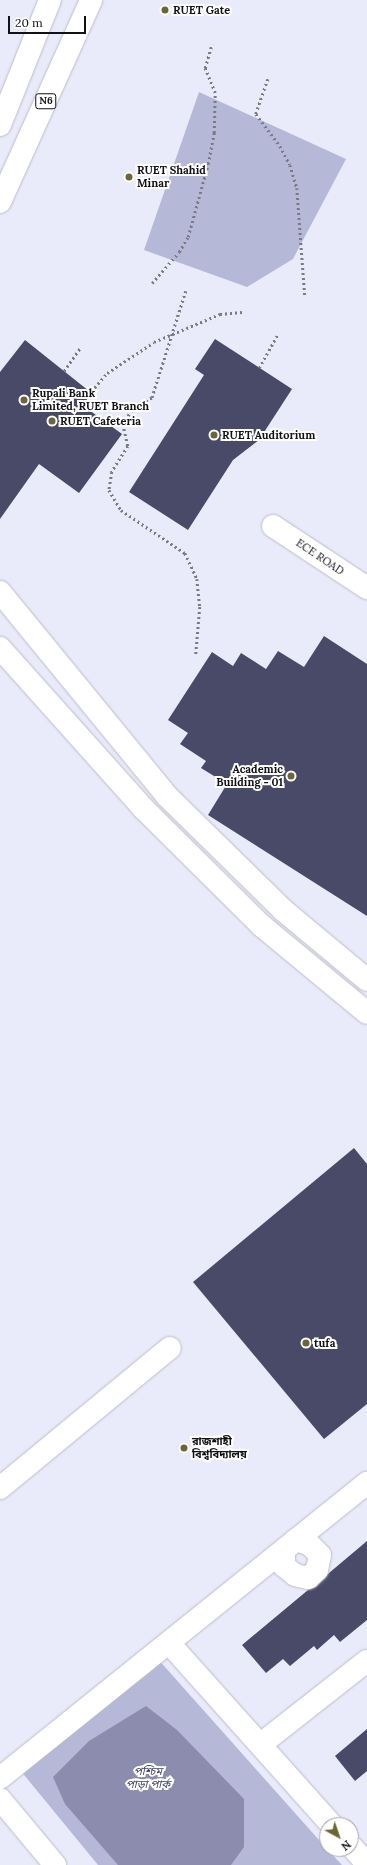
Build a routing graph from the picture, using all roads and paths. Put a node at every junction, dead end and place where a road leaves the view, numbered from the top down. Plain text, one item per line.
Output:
1 (50, 0) edge
2 (91, 0) edge
3 (212, 44) dead end
4 (268, 79) dead end
5 (0, 125) edge
6 (0, 202) edge
7 (152, 283) dead end
8 (186, 291) dead end
9 (305, 296) dead end
10 (242, 312) dead end
11 (171, 334) junction
12 (278, 334) dead end
13 (81, 347) dead end
14 (259, 368) dead end
15 (64, 371) dead end
16 (88, 395) dead end
17 (273, 526) dead end
18 (367, 588) edge
19 (0, 592) edge
20 (0, 648) edge
21 (196, 654) dead end
22 (367, 980) edge
23 (367, 1013) edge
24 (170, 1348) dead end
25 (367, 1483) edge
26 (0, 1488) edge
27 (169, 1643) junction
28 (366, 1663) edge
29 (261, 1744) junction
30 (0, 1778) edge
31 (0, 1799) edge
32 (325, 1817) edge
33 (55, 1865) edge

1 - 5 main road
2 - 6 main road, N6
3 - 7 path
4 - 9 path
8 - 11 path
10 - 11 path
11 - 16 path
11 - 21 path
12 - 14 path
13 - 15 path
17 - 18 main road, ECE ROAD
19 - 22 main road
20 - 23 main road
24 - 26 main road
25 - 27 main road
27 - 29 main road
27 - 30 main road
28 - 29 main road
29 - 32 main road
31 - 33 main road

